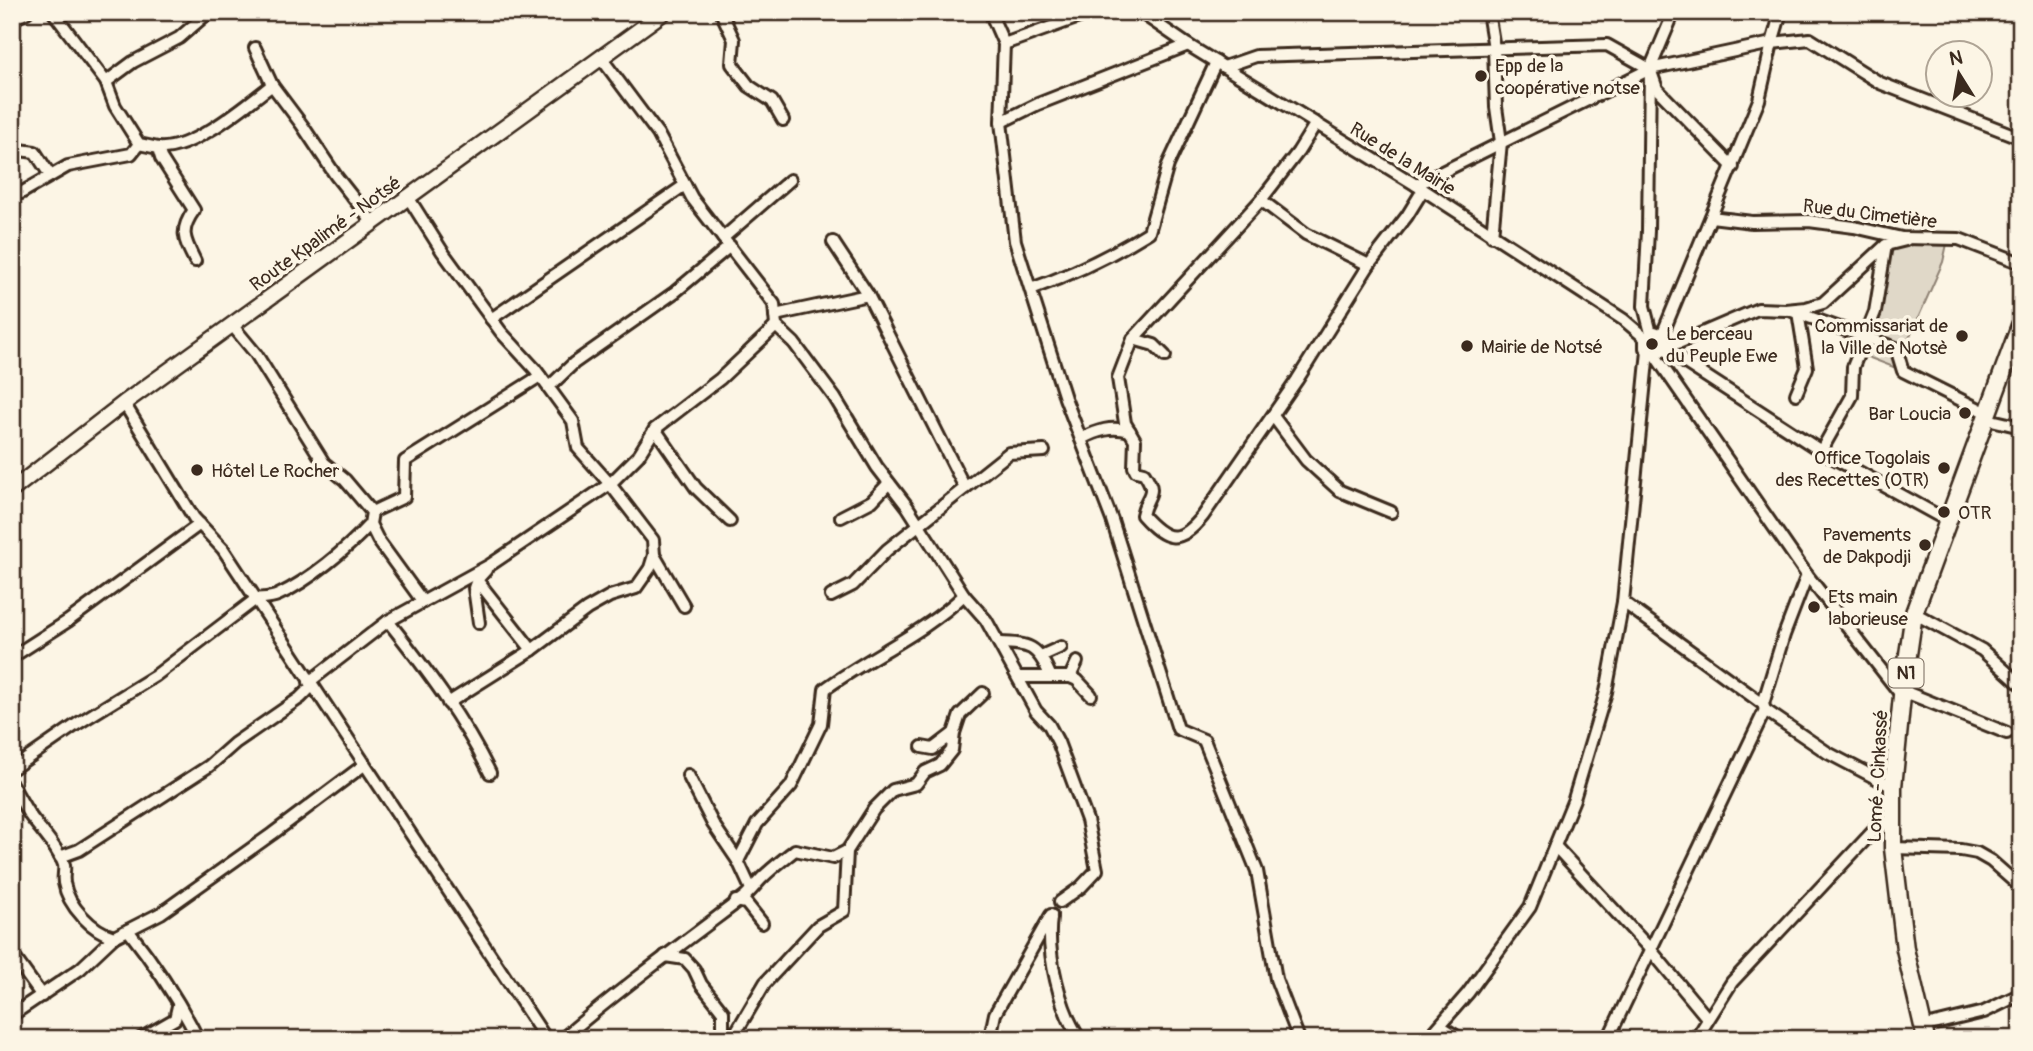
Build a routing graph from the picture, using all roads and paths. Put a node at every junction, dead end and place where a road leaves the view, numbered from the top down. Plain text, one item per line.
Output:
1 (27, 12) edge
2 (53, 12) edge
3 (664, 12) edge
4 (721, 12) edge
5 (990, 12) edge
6 (1093, 12) edge
7 (1140, 12) edge
8 (1488, 12) edge
9 (1674, 12) edge
10 (1781, 12) edge
11 (203, 14) edge
12 (12, 20) edge
13 (1772, 43) junction
14 (1004, 44) junction
15 (1188, 45) junction
16 (255, 48) dead end
17 (1493, 48) junction
18 (602, 59) junction
19 (1220, 64) junction
20 (1650, 69) junction
21 (106, 82) junction
22 (272, 85) junction
23 (783, 120) dead end
24 (1001, 122) junction
25 (1315, 123) junction
26 (2021, 138) edge
27 (1501, 142) junction
28 (139, 144) junction
29 (12, 149) edge
30 (158, 149) junction
31 (1733, 167) junction
32 (50, 175) junction
33 (790, 180) dead end
34 (685, 185) junction
35 (1419, 188) junction
36 (12, 194) edge
37 (408, 197) junction
38 (1261, 200) junction
39 (1711, 217) junction
40 (373, 222) junction
41 (1492, 236) junction
42 (1912, 238) junction
43 (726, 242) junction
44 (833, 242) dead end
45 (1886, 245) junction
46 (195, 261) dead end
47 (2021, 263) edge
48 (1369, 265) junction
49 (1031, 289) junction
50 (868, 295) junction
51 (1786, 310) junction
52 (1798, 312) junction
53 (491, 319) junction
54 (776, 321) junction
55 (232, 325) junction
56 (2020, 328) edge
57 (1653, 335) junction
58 (1865, 337) junction
59 (1133, 340) junction
60 (1657, 350) junction
61 (1166, 356) dead end
62 (540, 376) junction
63 (549, 387) junction
64 (1796, 394) dead end
65 (124, 403) junction
66 (1273, 416) junction
67 (1988, 417) junction
68 (2021, 426) edge
69 (655, 429) junction
70 (1129, 430) junction
71 (1081, 439) junction
72 (1821, 450) junction
73 (1044, 451) dead end
74 (889, 483) junction
75 (610, 484) junction
76 (965, 488) junction
77 (12, 490) edge
78 (1391, 512) dead end
79 (841, 517) dead end
80 (371, 518) junction
81 (730, 521) dead end
82 (1948, 521) junction
83 (200, 524) junction
84 (919, 524) junction
85 (653, 555) junction
86 (490, 565) junction
87 (1807, 575) junction
88 (477, 580) junction
89 (964, 595) junction
90 (831, 596) dead end
91 (256, 600) junction
92 (423, 602) junction
93 (1623, 602) junction
94 (684, 606) dead end
95 (1914, 613) junction
96 (388, 621) junction
97 (479, 623) dead end
98 (999, 643) junction
99 (1061, 647) dead end
100 (532, 650) junction
101 (1041, 656) junction
102 (12, 657) edge
103 (1077, 662) dead end
104 (1050, 676) junction
105 (1018, 677) junction
106 (1070, 677) junction
107 (311, 684) junction
108 (2021, 685) edge
109 (983, 693) dead end
110 (1902, 694) junction
111 (1091, 695) dead end
112 (448, 703) junction
113 (1764, 707) junction
114 (954, 733) junction
115 (2007, 733) dead end
116 (922, 747) dead end
117 (364, 765) junction
118 (12, 769) edge
119 (490, 773) dead end
120 (688, 775) dead end
121 (12, 785) edge
122 (1893, 788) junction
123 (1892, 822) junction
124 (1555, 846) junction
125 (1893, 848) junction
126 (847, 850) junction
127 (60, 857) junction
128 (738, 861) junction
129 (751, 890) junction
130 (2021, 891) edge
131 (736, 901) junction
132 (1060, 902) dead end
133 (762, 923) dead end
134 (128, 930) junction
135 (114, 937) junction
136 (1650, 949) junction
137 (12, 954) edge
138 (664, 956) junction
139 (2021, 993) edge
140 (42, 996) junction
141 (178, 1006) junction
142 (12, 1015) edge
143 (1708, 1019) junction
144 (1440, 1026) junction
145 (1924, 1033) edge
146 (140, 1039) edge
147 (198, 1039) edge
148 (546, 1039) edge
149 (562, 1039) edge
150 (729, 1039) edge
151 (987, 1039) edge
152 (1080, 1039) edge
153 (1299, 1039) edge
154 (1428, 1039) edge
155 (1461, 1039) edge
156 (1608, 1039) edge
157 (1696, 1039) edge

1 - 12 street
2 - 21 street
3 - 18 main road, Route Kpalimé - Notsé
4 - 23 street
5 - 14 street
6 - 14 street
7 - 15 street, Rue de la Mairie
8 - 17 street
9 - 20 street
10 - 13 street
11 - 21 street
13 - 20 street
13 - 26 street
13 - 31 street
14 - 24 street
15 - 19 street, Rue de la Mairie
15 - 24 street
16 - 22 street
17 - 19 street
17 - 20 street
17 - 27 street
18 - 34 street
18 - 37 main road, Route Kpalimé - Notsé
19 - 25 street, Rue de la Mairie
19 - 49 street
20 - 27 street
20 - 31 street
20 - 57 street
21 - 28 street
22 - 30 street
22 - 40 street
24 - 49 street
25 - 35 street, Rue de la Mairie
25 - 38 street
27 - 35 street
27 - 41 street
28 - 30 street
28 - 32 street
29 - 32 street
30 - 46 street
31 - 39 street
32 - 36 street
33 - 43 street
34 - 43 street
34 - 53 street
35 - 41 street, Rue de la Mairie
35 - 48 street
37 - 40 main road, Route Kpalimé - Notsé
37 - 53 street
38 - 48 street
38 - 59 street
39 - 42 street, Rue du Cimetière
39 - 57 street
40 - 55 main road, Route Kpalimé - Notsé
41 - 57 street, Rue de la Mairie
42 - 45 street
42 - 47 street, Rue du Cimetière
43 - 54 street
43 - 63 street
44 - 50 street
45 - 51 street
45 - 58 street
48 - 66 street
49 - 71 street
50 - 54 street
50 - 76 street
51 - 52 street
51 - 60 street
52 - 58 street
52 - 64 street
53 - 62 street
54 - 69 street
54 - 74 street
55 - 65 main road, Route Kpalimé - Notsé
55 - 80 street
56 - 67 highway, Lomé - Cinkassé / N1
57 - 60 street
57 - 60 street
58 - 67 street
58 - 72 street
59 - 61 street
59 - 70 street
60 - 72 street
60 - 87 street
60 - 93 street
62 - 63 street
62 - 80 street
63 - 75 street
65 - 77 main road, Route Kpalimé - Notsé
65 - 83 street
66 - 70 street
66 - 78 street
67 - 68 street
67 - 82 highway, Lomé - Cinkassé / N1
69 - 75 street
69 - 81 street
70 - 71 street
71 - 153 street
72 - 82 street
73 - 76 street
74 - 79 street
74 - 84 street
75 - 85 street
75 - 86 street
76 - 84 street
80 - 91 street
80 - 92 street
82 - 95 highway, Lomé - Cinkassé / N1
83 - 91 street
83 - 102 street
84 - 89 street
84 - 90 street
85 - 94 street
85 - 100 street
86 - 88 street
86 - 92 street
87 - 110 street
87 - 113 street
88 - 97 street
88 - 100 street
89 - 98 street
89 - 128 street
91 - 107 street
91 - 118 street
92 - 96 street
93 - 113 street
93 - 124 street
95 - 108 street
95 - 110 highway, Lomé - Cinkassé / N1
96 - 107 street
96 - 112 street
98 - 101 street
98 - 105 street
99 - 101 street
100 - 112 street
101 - 104 street
103 - 106 street
104 - 105 street
104 - 106 street
105 - 132 street
106 - 111 street
107 - 117 street
107 - 127 street
109 - 114 street
110 - 115 street
110 - 122 highway, Lomé - Cinkassé / N1
112 - 119 street
113 - 122 street
113 - 136 street
114 - 116 street
114 - 126 street
117 - 134 street
117 - 148 street
120 - 128 street
121 - 127 street
122 - 123 highway, Lomé - Cinkassé / N1
123 - 125 highway, Lomé - Cinkassé / N1
123 - 143 street
124 - 136 street
124 - 144 street
125 - 130 street
125 - 145 highway, Lomé - Cinkassé / N1
126 - 129 street
126 - 150 street
127 - 135 street
128 - 129 street
129 - 131 street
131 - 133 street
131 - 138 street
134 - 135 street
134 - 141 street
135 - 140 street
136 - 143 street
136 - 156 street
137 - 140 street
138 - 149 street
138 - 150 street
139 - 145 street
140 - 142 street
141 - 146 street
141 - 147 street
143 - 157 street
144 - 154 street
144 - 155 street
151 - 152 street

